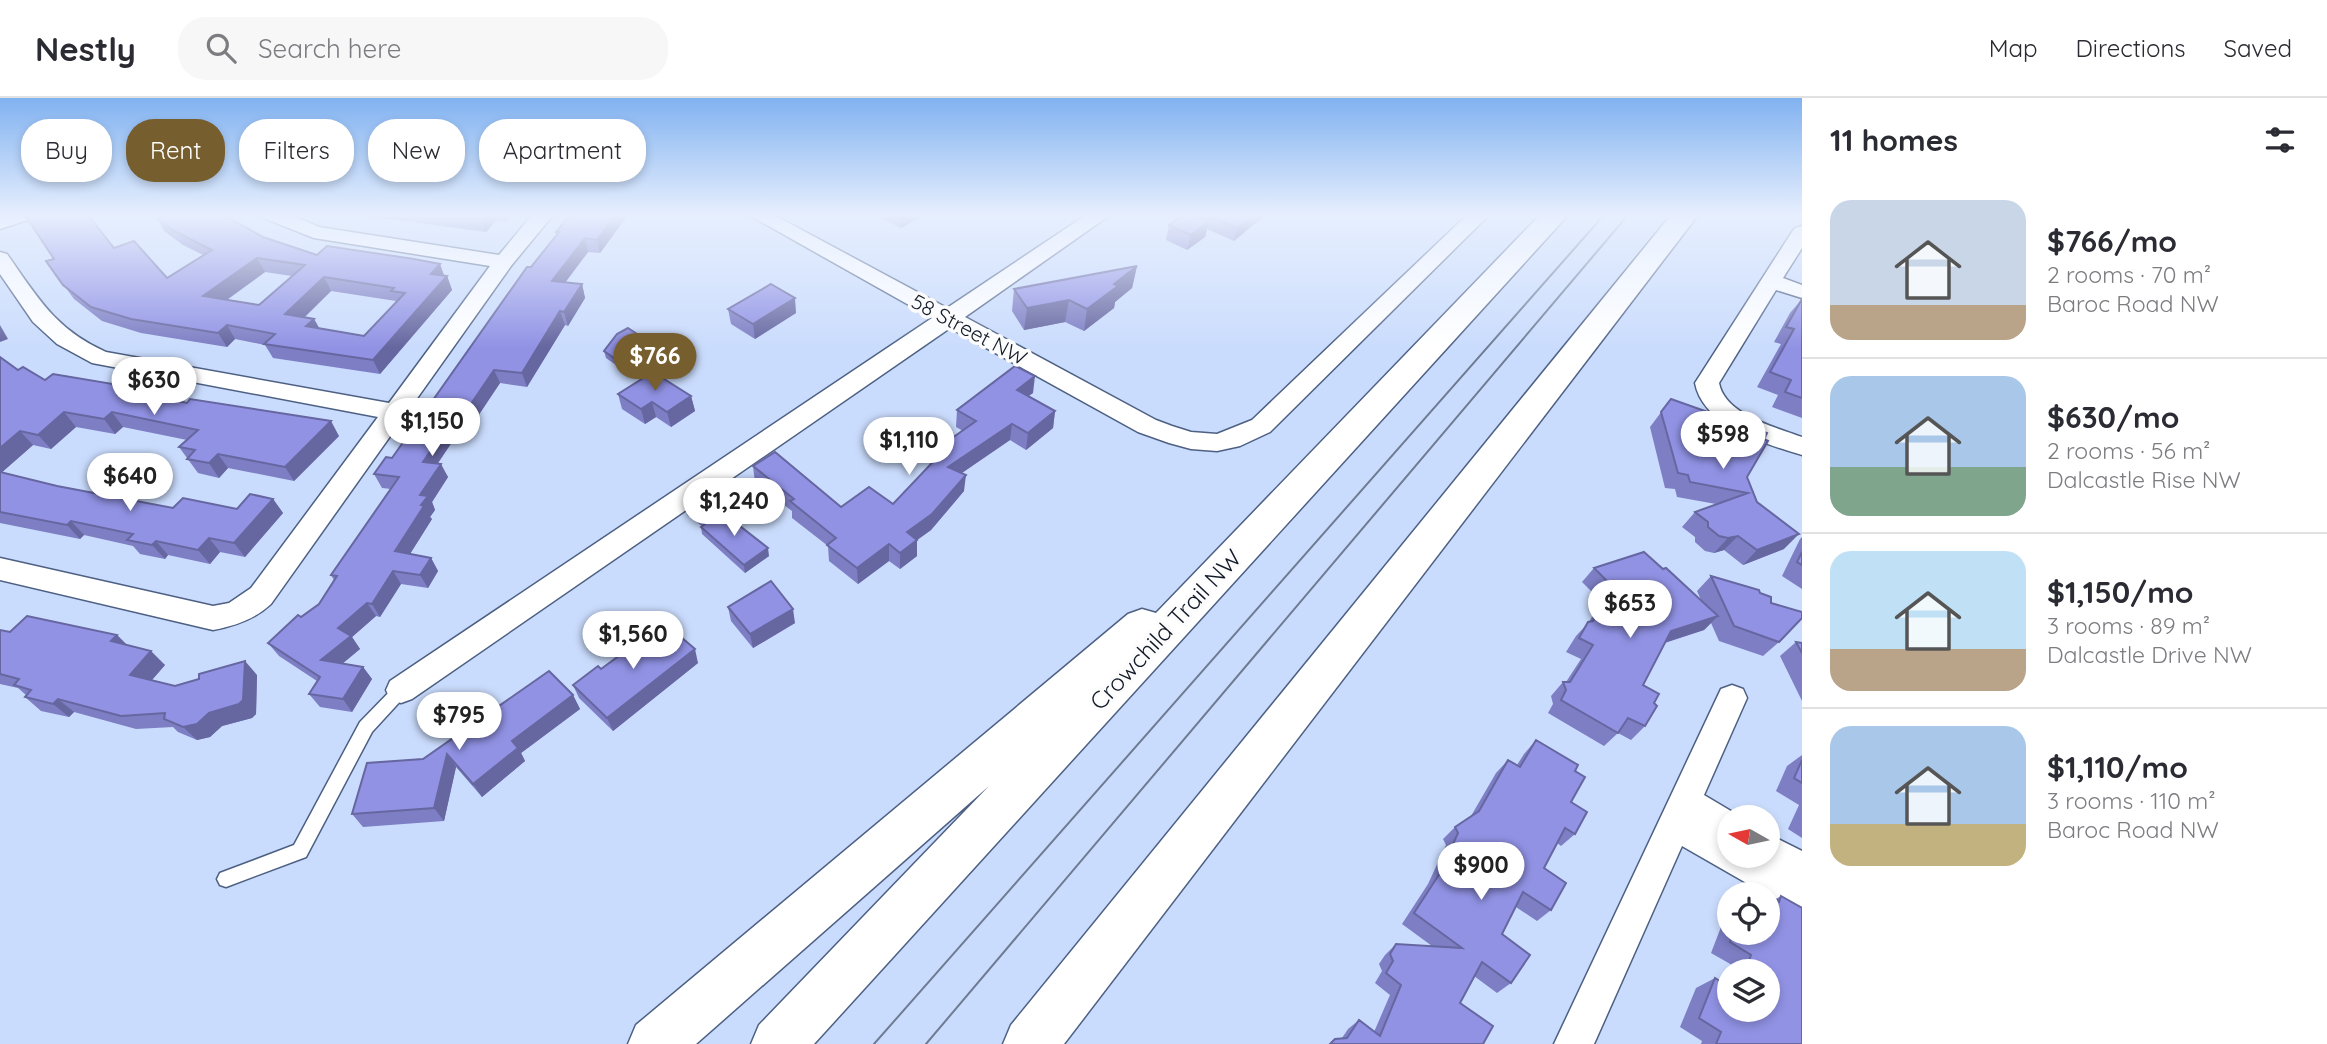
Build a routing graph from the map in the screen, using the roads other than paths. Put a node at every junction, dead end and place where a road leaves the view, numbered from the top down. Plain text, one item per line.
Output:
1 (1, 259) edge
2 (486, 259) edge
3 (506, 259) edge
4 (839, 259) edge
5 (1037, 259) edge
6 (1433, 259) edge
7 (1514, 259) edge
8 (1650, 259) edge
9 (1785, 259) edge
10 (504, 262) junction
11 (1771, 281) junction
12 (1802, 292) edge
13 (949, 320) junction
14 (394, 412) junction
15 (1802, 446) edge
16 (0, 569) edge
17 (1205, 589) junction
18 (401, 690) joint
19 (1732, 698) dead end
20 (1680, 813) junction
21 (1717, 824) edge
22 (1717, 844) edge
23 (1780, 857) edge
24 (1752, 868) edge
25 (1802, 870) edge
26 (226, 879) dead end
27 (1802, 898) edge
28 (1037, 1038) edge
29 (655, 1044) edge
30 (778, 1044) edge
31 (1574, 1044) edge

1 - 14 street
2 - 10 street
3 - 10 street
4 - 13 street, 58 Street NW
5 - 13 street
6 - 13 street, 58 Street NW
7 - 17 highway, Crowchild Trail NW
8 - 28 highway
9 - 11 street
10 - 14 street
11 - 12 street
11 - 15 street
13 - 18 street
14 - 16 street
17 - 29 highway
17 - 30 highway, Crowchild Trail NW
18 - 26 lane
19 - 20 street
20 - 21 street
20 - 22 street
20 - 31 street
23 - 25 street
24 - 27 street

